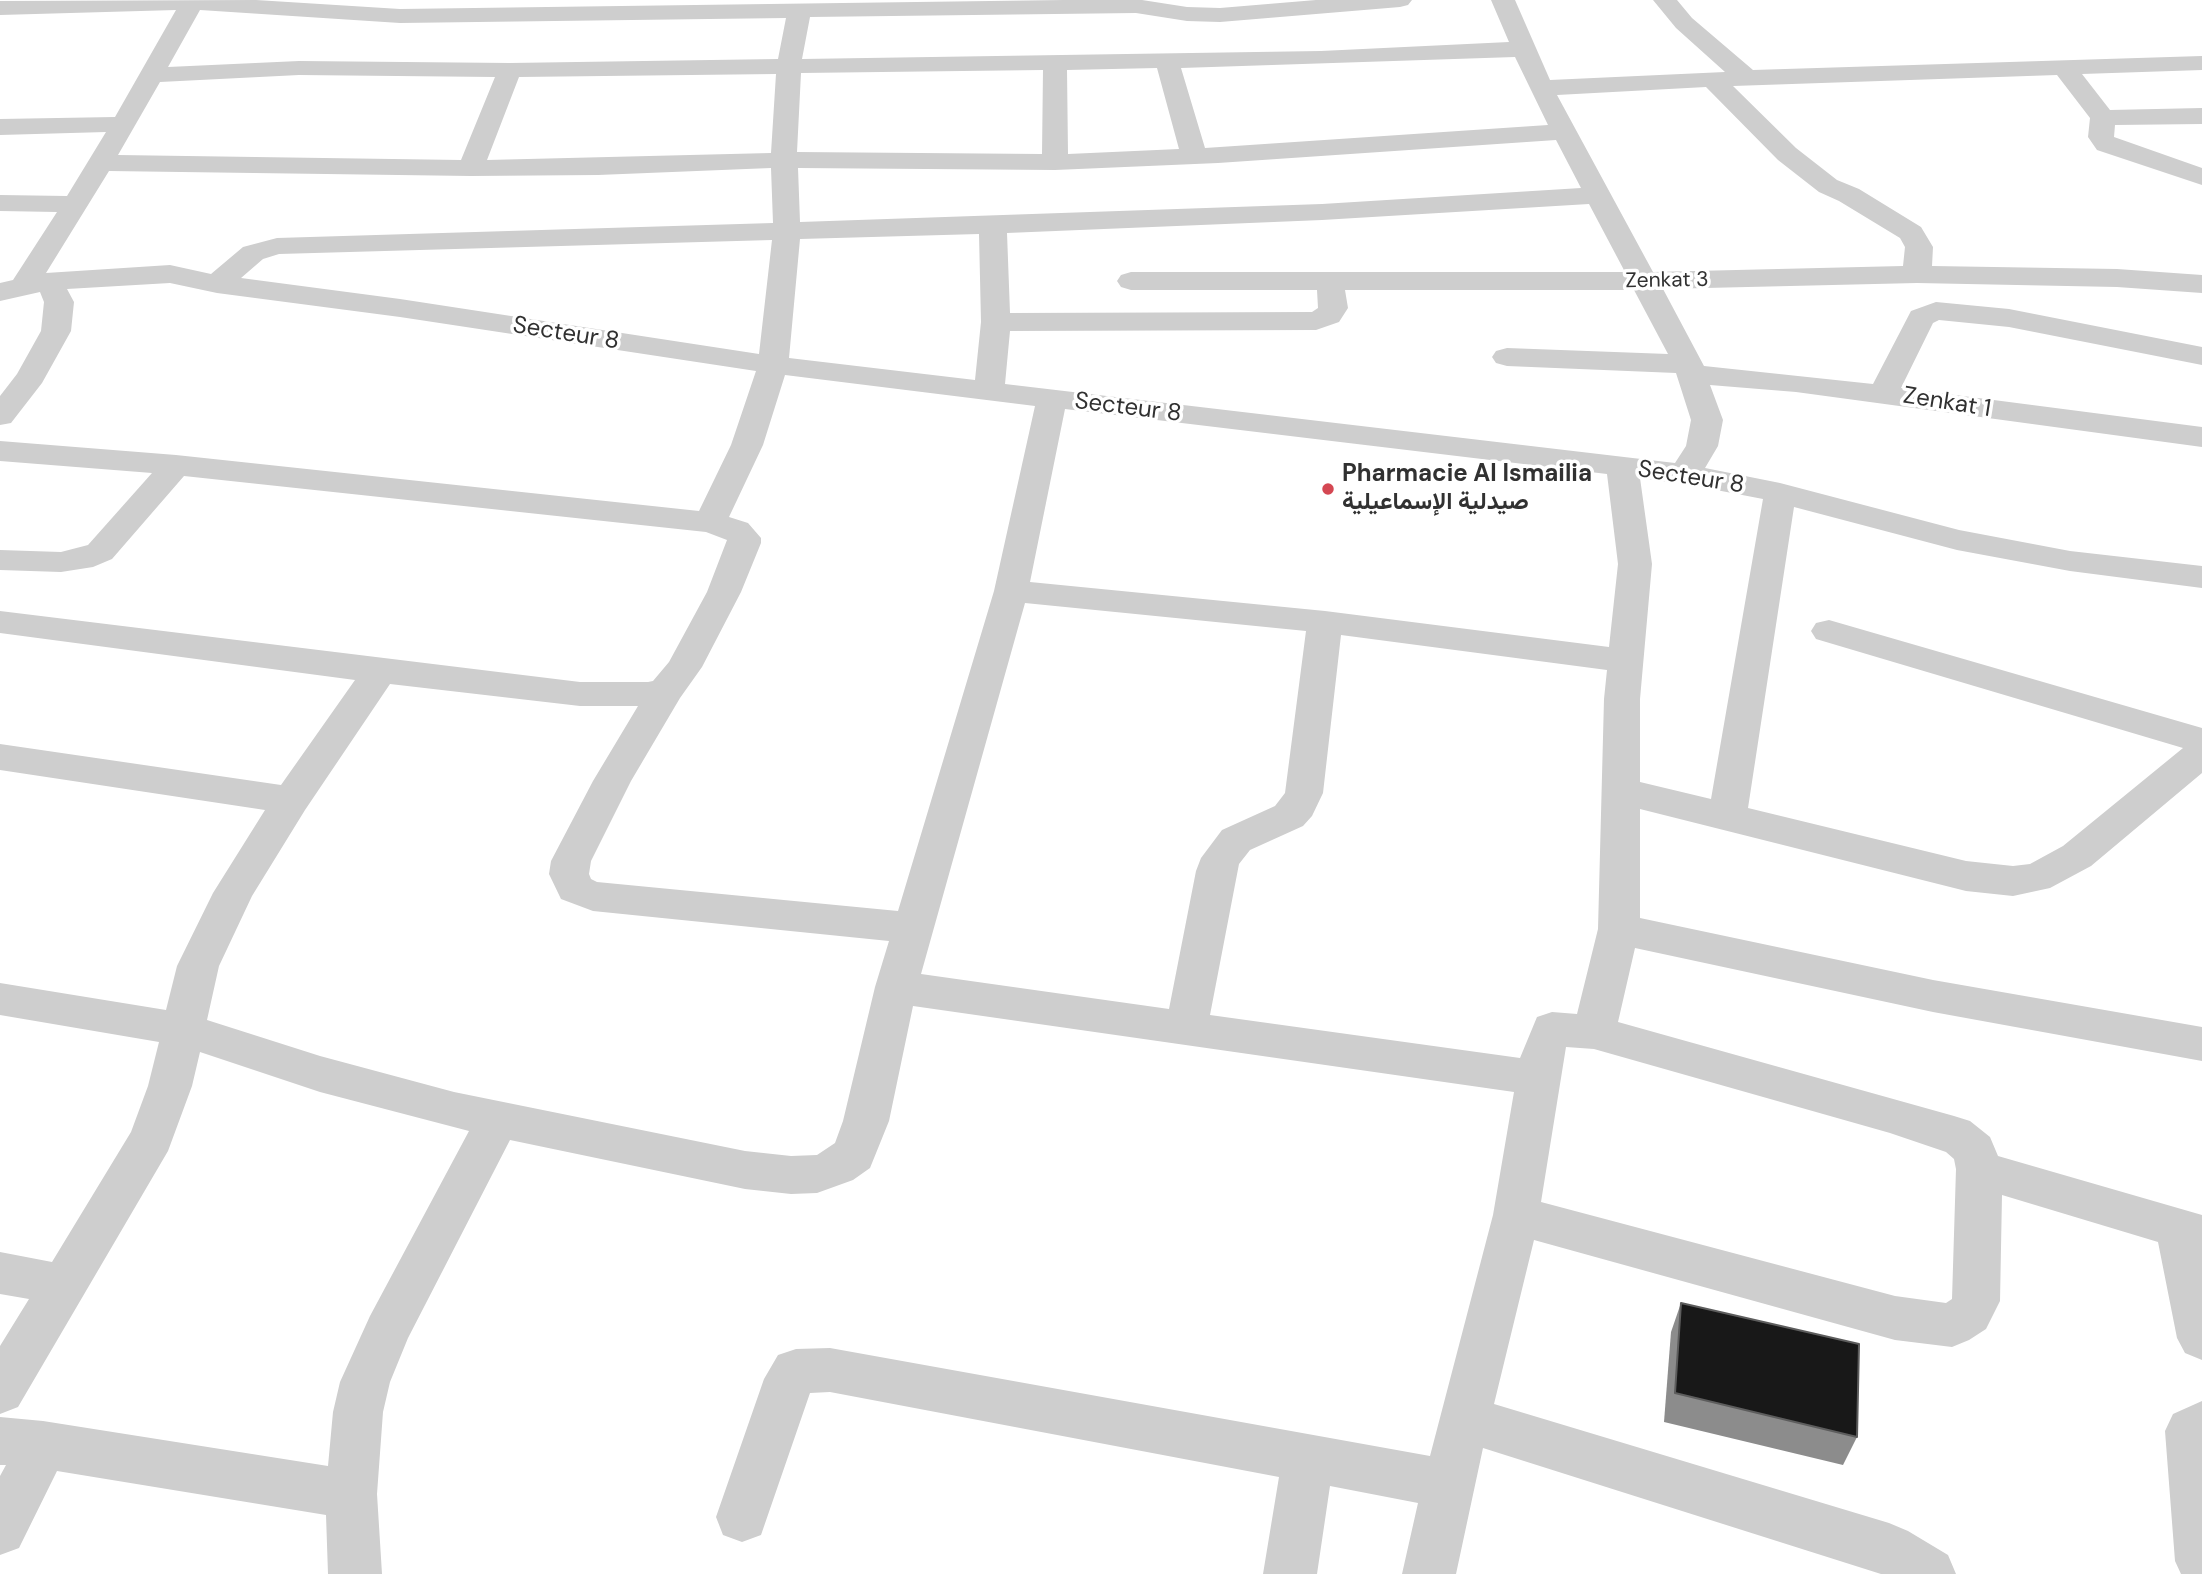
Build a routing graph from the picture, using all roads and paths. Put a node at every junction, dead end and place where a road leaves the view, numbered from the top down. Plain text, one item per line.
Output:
1 (1400, 0) edge
2 (1503, 0) edge
3 (1665, 0) edge
4 (65, 2) edge
5 (193, 2) edge
6 (9, 8) edge
7 (799, 11) junction
8 (0, 35) edge
9 (1526, 49) junction
10 (1167, 61) junction
11 (1055, 63) junction
12 (2202, 63) edge
13 (789, 66) junction
14 (510, 70) junction
15 (2066, 70) junction
16 (152, 75) junction
17 (1747, 78) junction
18 (1712, 79) junction
19 (1541, 88) junction
20 (2202, 116) edge
21 (2104, 118) junction
22 (122, 124) junction
23 (0, 127) edge
24 (1564, 132) junction
25 (1194, 156) junction
26 (784, 160) junction
27 (1055, 162) junction
28 (101, 163) junction
29 (471, 169) junction
30 (2202, 177) edge
31 (1597, 195) junction
32 (0, 203) edge
33 (75, 204) junction
34 (993, 225) junction
35 (787, 231) junction
36 (1128, 250) junction
37 (1917, 274) junction
38 (1329, 279) junction
39 (1644, 281) junction
40 (217, 284) junction
41 (2202, 284) edge
42 (24, 286) edge
43 (996, 322) junction
44 (1135, 322) junction
45 (2202, 356) edge
46 (1507, 357) dead end
47 (773, 365) junction
48 (1689, 369) junction
49 (989, 392) junction
50 (1883, 394) junction
51 (1052, 398) junction
52 (0, 416) edge
53 (2202, 437) edge
54 (0, 451) edge
55 (176, 465) junction
56 (1622, 467) junction
57 (1685, 474) junction
58 (1780, 493) junction
59 (710, 522) junction
60 (0, 560) edge
61 (2202, 577) edge
62 (1011, 591) junction
63 (0, 622) edge
64 (1325, 622) junction
65 (1829, 631) dead end
66 (1625, 661) junction
67 (380, 671) junction
68 (665, 691) junction
69 (2202, 741) edge
70 (2202, 753) edge
71 (0, 757) edge
72 (1621, 791) junction
73 (291, 800) junction
74 (1727, 817) junction
75 (913, 928) junction
76 (1619, 929) junction
77 (896, 987) junction
78 (0, 999) edge
79 (181, 1029) junction
80 (1186, 1030) junction
81 (1594, 1031) junction
82 (2202, 1044) edge
83 (1538, 1078) junction
84 (498, 1119) junction
85 (1979, 1168) junction
86 (1516, 1215) junction
87 (2190, 1231) edge
88 (0, 1273) edge
89 (65, 1285) junction
90 (2202, 1338) edge
91 (0, 1391) edge
92 (1465, 1419) junction
93 (2202, 1424) edge
94 (21, 1443) edge
95 (1308, 1458) junction
96 (1449, 1484) junction
97 (351, 1494) junction
98 (742, 1517) dead end
99 (0, 1530) edge
100 (2202, 1561) edge
101 (355, 1574) edge
102 (1290, 1574) edge
103 (1429, 1574) edge
104 (1929, 1574) edge

1 - 7 street
2 - 9 street
3 - 17 street
4 - 5 street
4 - 6 street
5 - 7 street
5 - 16 street
6 - 8 street
7 - 13 street
9 - 10 street
9 - 19 street
10 - 11 street
10 - 25 street
11 - 13 street
11 - 27 street
12 - 15 street
13 - 14 street
13 - 26 street
14 - 16 street
14 - 29 street
15 - 17 street
15 - 21 street
16 - 22 street
17 - 18 street
18 - 19 street
18 - 37 street
19 - 24 street
20 - 21 street
21 - 30 street
22 - 23 street
22 - 28 street
24 - 25 street
24 - 31 street
25 - 27 street
26 - 27 street
26 - 29 street
26 - 35 street
28 - 29 street
28 - 33 street
31 - 36 street
31 - 39 street
32 - 33 street
33 - 42 street
34 - 35 street
34 - 36 street
34 - 43 street
35 - 40 street
35 - 47 street
36 - 38 street, Zenkat 3
36 - 44 street
37 - 39 street, Zenkat 3
37 - 41 street, Zenkat 3
38 - 39 street, Zenkat 3
38 - 44 street
39 - 48 street
40 - 42 street, Secteur 8
40 - 47 street, Secteur 8
42 - 52 street
43 - 44 street
43 - 49 street
45 - 50 street
46 - 48 street, Zenkat 1
47 - 49 street, Secteur 8
47 - 59 street
48 - 50 street, Zenkat 1
48 - 57 street
49 - 51 street, Secteur 8
50 - 53 street, Zenkat 1
51 - 56 street, Secteur 8
51 - 62 street
54 - 55 street
55 - 59 street
55 - 60 street
56 - 57 street, Secteur 8
56 - 66 street
57 - 58 street, Secteur 8
58 - 61 street, Secteur 8
58 - 74 street
59 - 68 street
62 - 64 street
62 - 75 street
63 - 67 street
64 - 66 street
64 - 80 street
65 - 69 street
66 - 72 street
67 - 68 street
67 - 73 street
68 - 75 street
70 - 74 street
71 - 73 street
72 - 74 street
72 - 76 street
73 - 79 street
75 - 77 street
76 - 81 street
76 - 82 street
77 - 80 street
77 - 84 street
78 - 79 street
79 - 84 street
79 - 89 street
80 - 83 street
81 - 83 street
81 - 85 street
83 - 86 street
84 - 97 street
85 - 86 street
85 - 87 street
86 - 92 street
87 - 90 street
88 - 89 street
89 - 91 street
92 - 96 street
92 - 104 street
93 - 100 street
94 - 97 street
94 - 99 street
95 - 96 street
95 - 98 street
95 - 102 street
96 - 103 street
97 - 101 street

